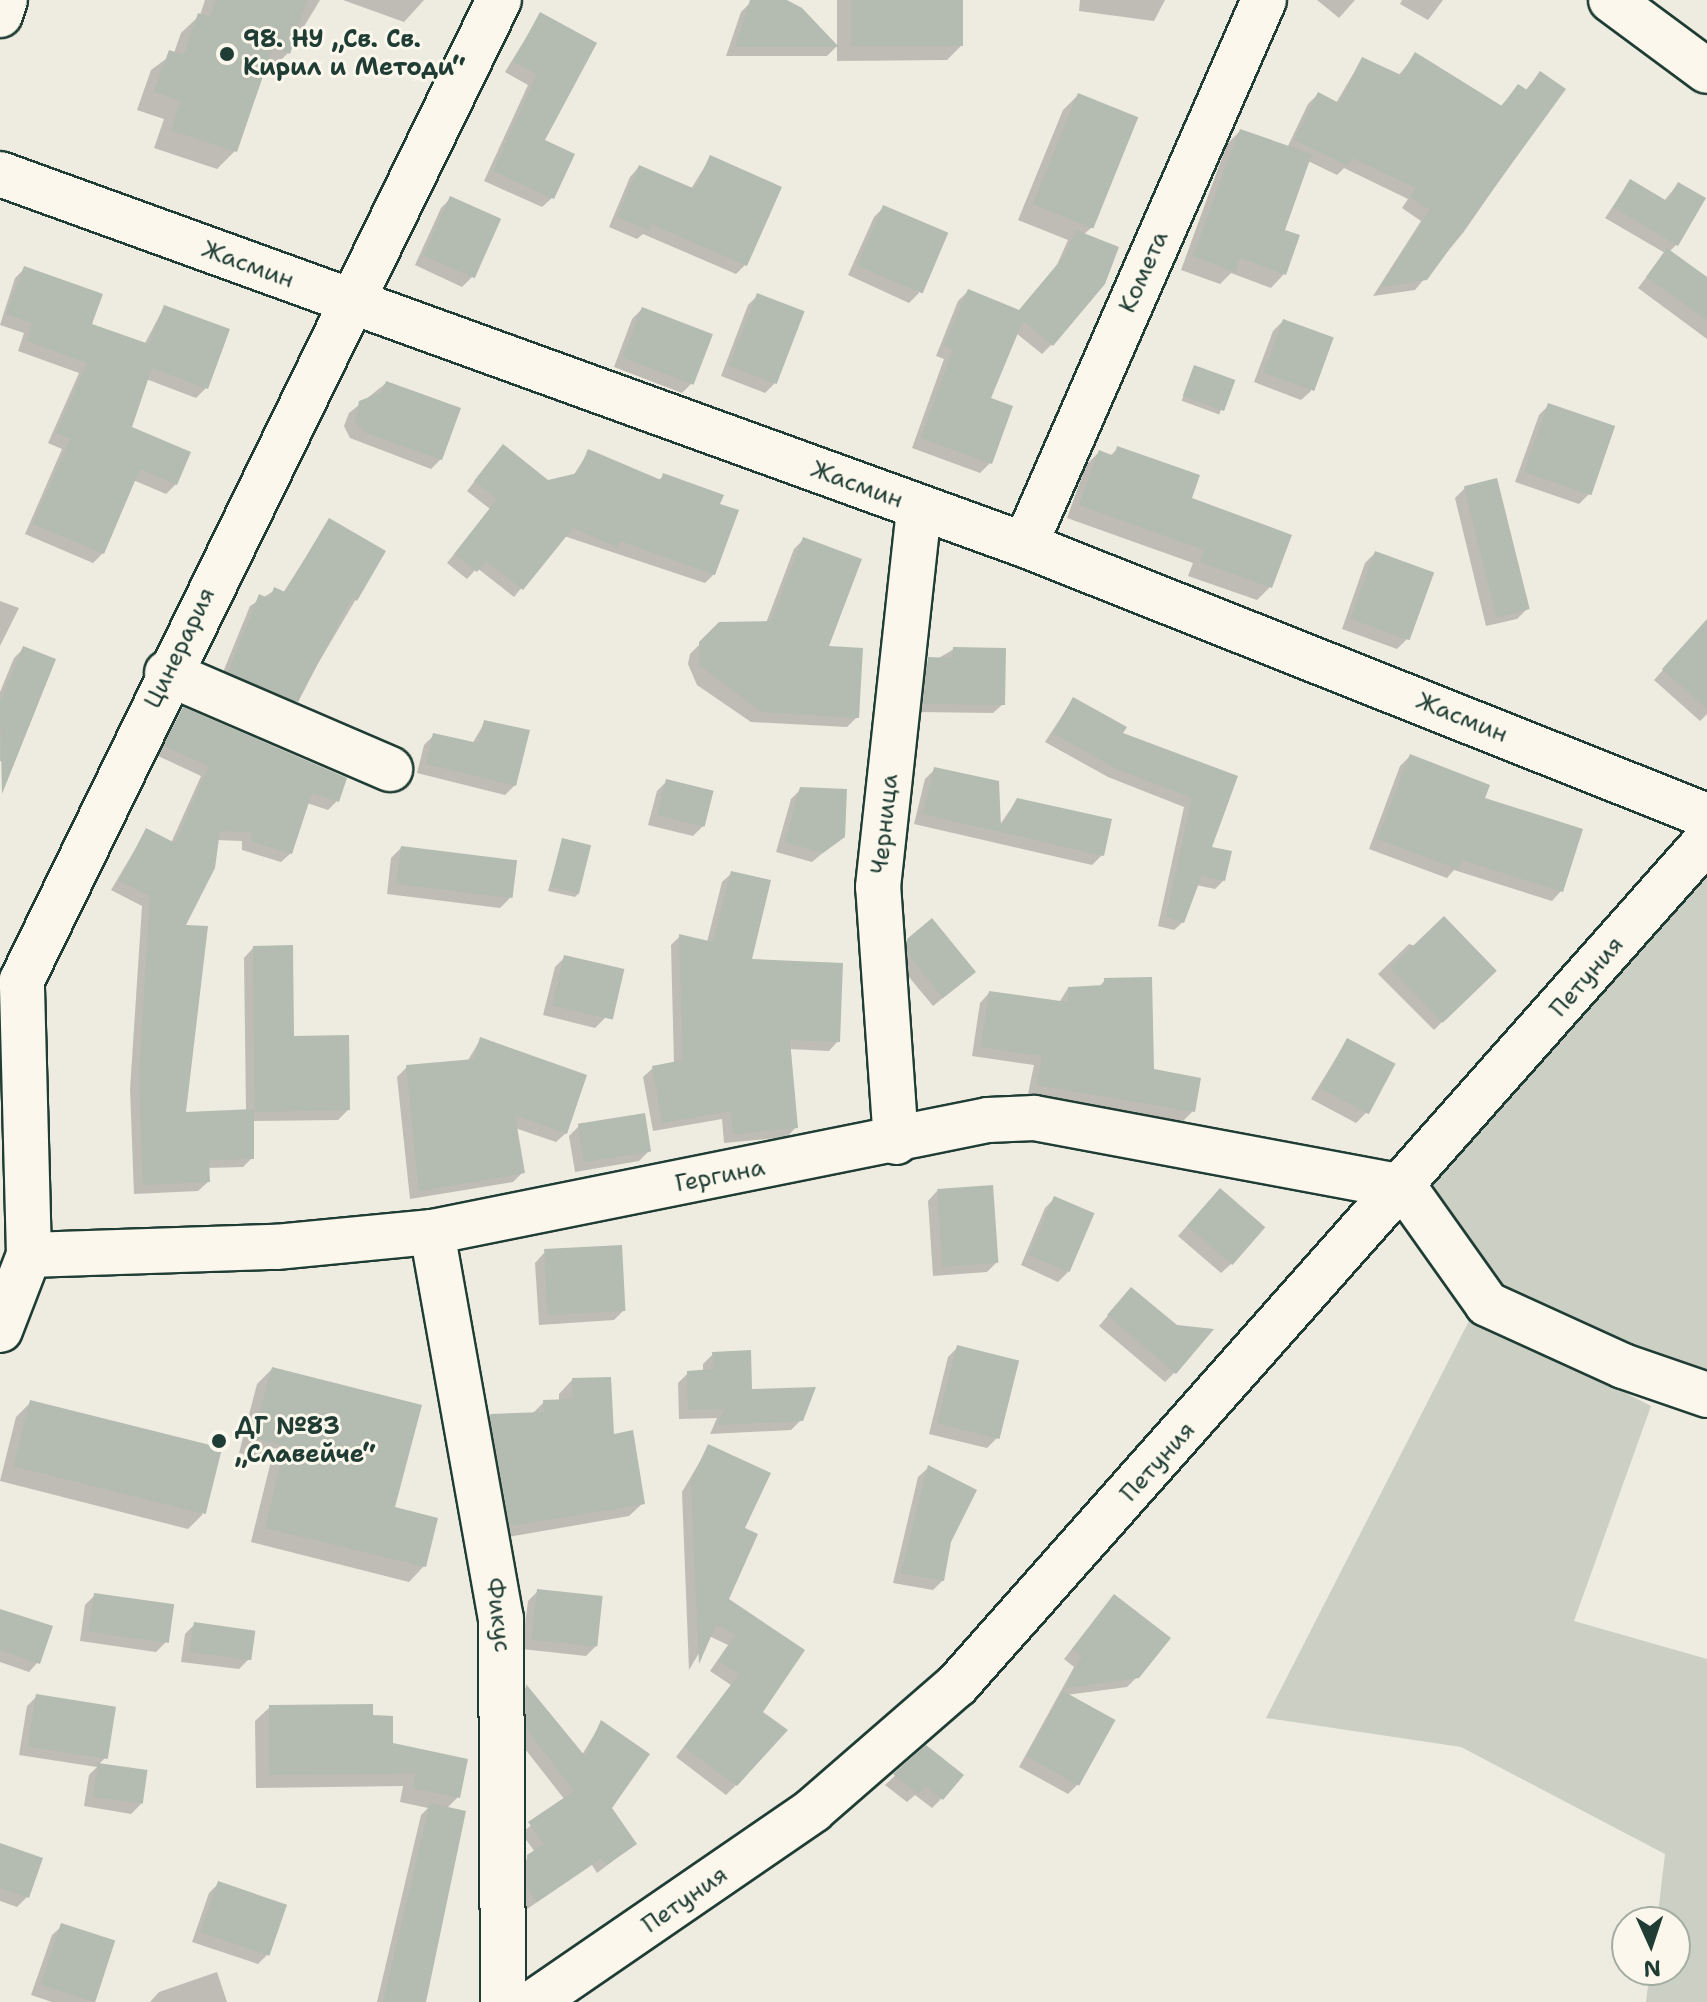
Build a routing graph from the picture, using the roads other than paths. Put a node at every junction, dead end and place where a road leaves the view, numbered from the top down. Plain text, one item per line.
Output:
1 (5, 0) edge
2 (499, 0) edge
3 (1264, 0) edge
4 (1611, 0) edge
5 (0, 15) edge
6 (1707, 71) edge
7 (0, 174) edge
8 (350, 303) junction
9 (919, 507) junction
10 (1025, 545) junction
11 (167, 673) junction
12 (390, 769) dead end
13 (1707, 816) edge
14 (1707, 840) edge
15 (11, 979) edge
16 (896, 1142) junction
17 (1404, 1187) junction
18 (432, 1232) junction
19 (29, 1255) junction
20 (0, 1330) edge
21 (1707, 1395) edge
22 (503, 2002) edge
23 (534, 2002) edge

1 - 5 street
2 - 8 street, Цинерария
3 - 10 street, Комета
4 - 6 street
7 - 8 street, Жасмин
8 - 9 street, Жасмин
8 - 11 street, Цинерария
9 - 10 street, Жасмин
9 - 16 street, Черница
10 - 13 street, Жасмин
11 - 12 street
11 - 15 street, Цинерария
14 - 17 street, Петуния
15 - 19 street, Цинерария
16 - 17 street, Гергина
16 - 18 street, Гергина
17 - 21 street
17 - 23 street, Петуния
18 - 19 street, Гергина
18 - 22 street, Фикус
19 - 20 street, Цинерария

